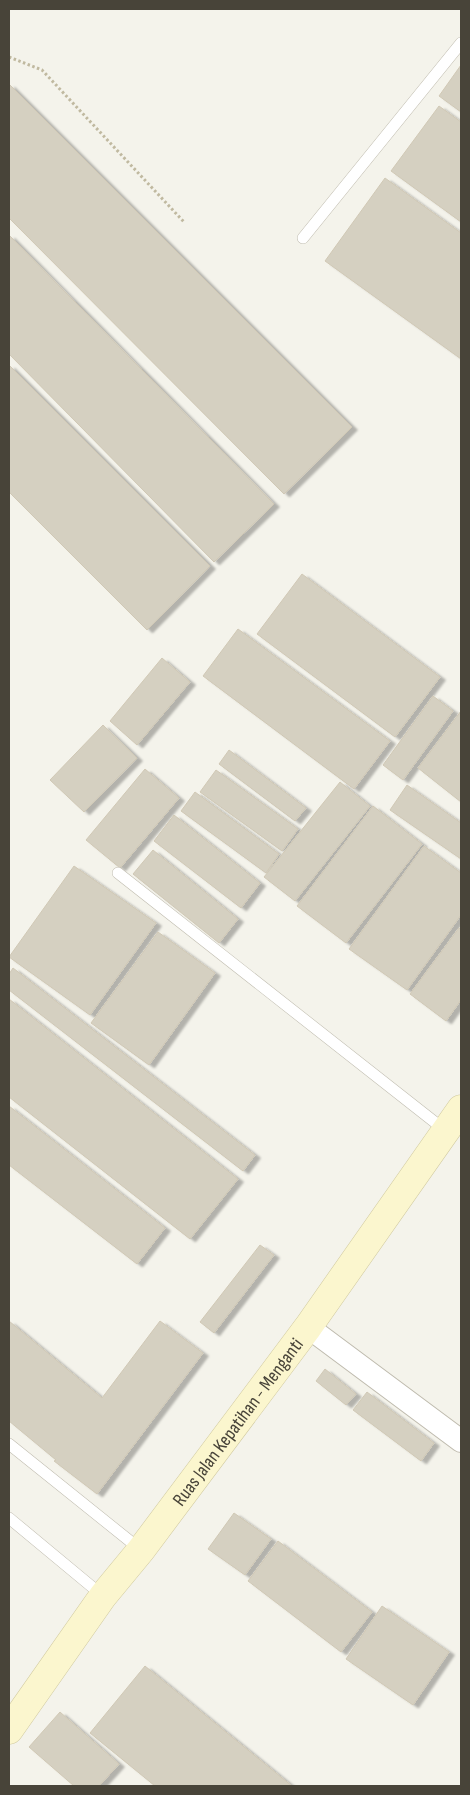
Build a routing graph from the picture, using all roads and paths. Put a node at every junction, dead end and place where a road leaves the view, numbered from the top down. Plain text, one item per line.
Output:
1 (461, 43) edge
2 (9, 57) edge
3 (184, 222) dead end
4 (303, 238) dead end
5 (118, 873) dead end
6 (461, 1109) edge
7 (446, 1131) junction
8 (308, 1327) junction
9 (461, 1441) edge
10 (9, 1444) edge
11 (9, 1518) edge
12 (141, 1550) junction
13 (103, 1596) junction
14 (9, 1730) edge

1 - 4 lane
2 - 3 path
5 - 7 lane
6 - 7 main road, Ruas Jalan Kepatihan - Menganti
7 - 8 main road, Ruas Jalan Kepatihan - Menganti
8 - 9 street
8 - 12 main road, Ruas Jalan Kepatihan - Menganti
10 - 12 lane
11 - 13 lane
12 - 13 main road, Ruas Jalan Kepatihan - Menganti
13 - 14 main road, Ruas Jalan Kepatihan - Menganti

